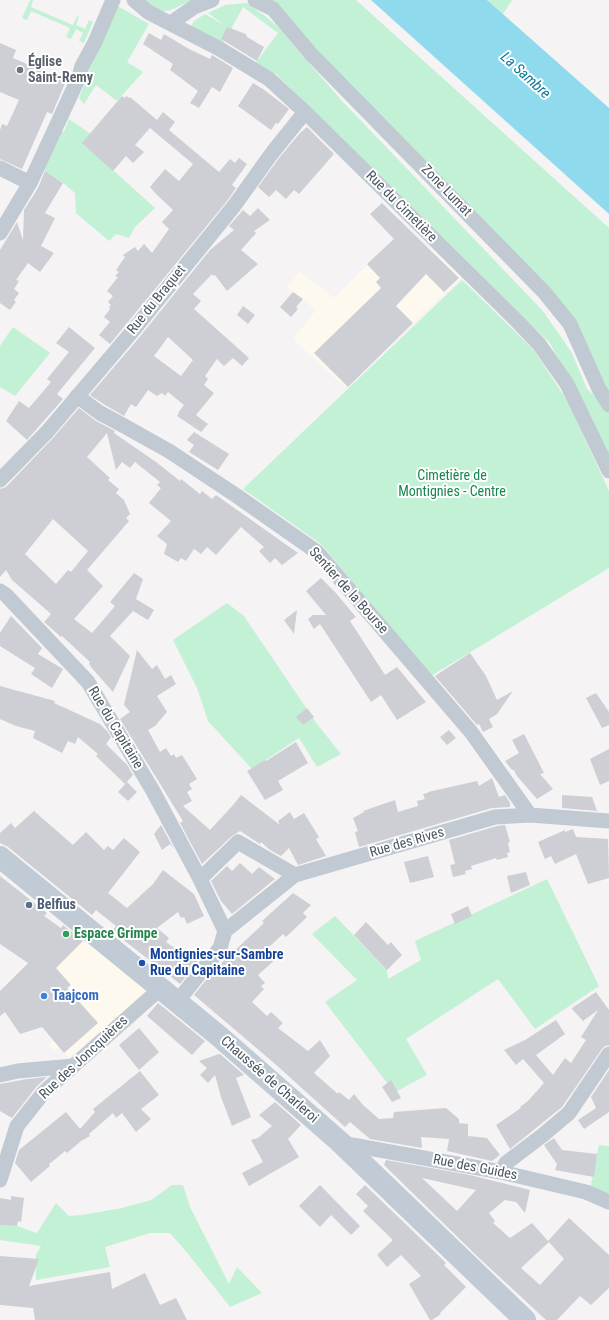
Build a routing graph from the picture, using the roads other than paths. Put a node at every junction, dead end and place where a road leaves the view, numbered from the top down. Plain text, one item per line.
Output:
1 (113, 0) edge
2 (134, 0) edge
3 (212, 0) edge
4 (255, 0) edge
5 (171, 23) junction
6 (305, 112) junction
7 (0, 168) edge
8 (30, 183) junction
9 (0, 233) edge
10 (77, 396) junction
11 (609, 405) edge
12 (609, 472) edge
13 (0, 480) edge
14 (2, 597) edge
15 (530, 815) junction
16 (609, 821) edge
17 (0, 857) edge
18 (295, 875) junction
19 (200, 879) junction
20 (225, 931) junction
21 (161, 988) junction
22 (178, 1002) junction
23 (609, 1054) edge
24 (73, 1066) junction
25 (0, 1075) edge
26 (340, 1142) junction
27 (501, 1172) junction
28 (0, 1180) edge
29 (609, 1202) edge
30 (525, 1320) edge

1 - 8 street
2 - 5 street, Rue du Cimetière
3 - 5 street
4 - 11 street, Zone Lumat
5 - 6 street, Rue du Cimetière
6 - 10 street, Rue du Braquet
6 - 12 street, Rue du Cimetière
7 - 8 street
8 - 9 street
10 - 13 street, Rue du Braquet
10 - 15 street, Sentier de la Bourse
14 - 19 street, Rue du Capitaine
15 - 16 street, Rue des Rives
15 - 18 street, Rue des Rives
17 - 21 main road, Chaussée de Charleroi
18 - 19 street
18 - 20 street, Rue des Rives
19 - 20 street, Rue du Capitaine
20 - 22 street
21 - 22 main road, Chaussée de Charleroi
21 - 24 street, Rue des Joncquières
22 - 26 main road, Chaussée de Charleroi
23 - 27 street
24 - 25 street
24 - 28 street, Rue des Joncquières
26 - 27 street, Rue des Guides
26 - 30 main road, Chaussée de Charleroi
27 - 29 street, Rue des Guides

